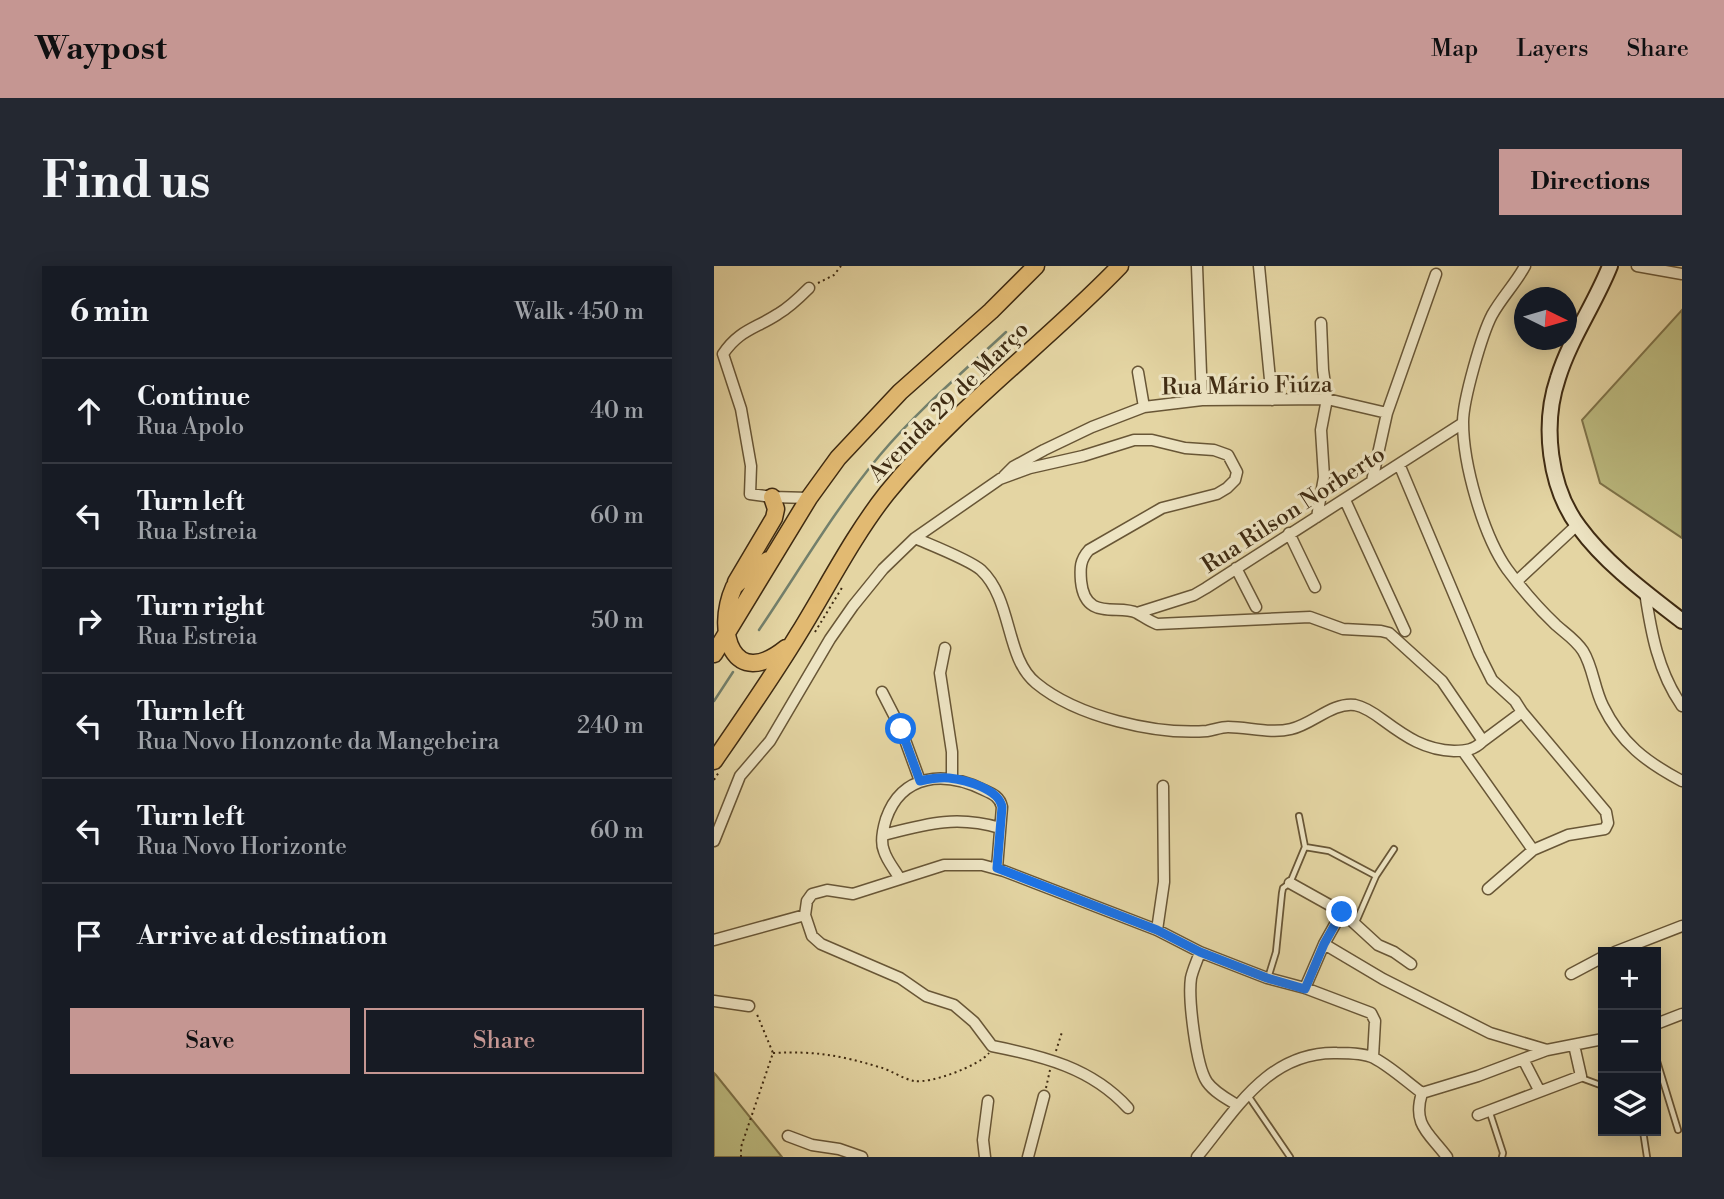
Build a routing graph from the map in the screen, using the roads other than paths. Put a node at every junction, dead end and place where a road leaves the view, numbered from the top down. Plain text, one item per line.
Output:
1 (1035, 266) edge
2 (1120, 266) edge
3 (1197, 266) edge
4 (1259, 266) edge
5 (1525, 266) edge
6 (1610, 266) edge
7 (1637, 266) edge
8 (1436, 274) dead end
9 (1682, 274) edge
10 (809, 288) road end
11 (1321, 323) dead end
12 (718, 353) edge
13 (1138, 372) dead end
14 (1327, 399) junction
15 (1202, 400) junction
16 (1272, 400) junction
17 (1144, 407) junction
18 (1387, 413) junction
19 (1463, 423) junction
20 (1399, 464) junction
21 (1000, 479) junction
22 (1372, 481) junction
23 (772, 498) junction
24 (808, 498) junction
25 (1345, 500) junction
26 (1317, 517) junction
27 (1577, 525) junction
28 (1289, 533) junction
29 (915, 538) junction
30 (774, 557) junction
31 (1236, 568) junction
32 (1517, 581) junction
33 (1315, 587) dead end
34 (734, 588) junction
35 (1645, 592) junction
36 (1256, 607) dead end
37 (1137, 613) junction
38 (1682, 621) edge
39 (1405, 632) dead end
40 (807, 634) junction
41 (717, 648) edge
42 (945, 648) dead end
43 (882, 692) dead end
44 (1682, 706) edge
45 (1522, 712) junction
46 (1483, 741) junction
47 (1463, 751) junction
48 (718, 765) edge
49 (952, 779) junction
50 (1682, 780) edge
51 (920, 781) junction
52 (1163, 786) dead end
53 (1299, 816) dead end
54 (1000, 828) junction
55 (883, 835) junction
56 (714, 841) edge
57 (1305, 847) junction
58 (1394, 849) dead end
59 (1533, 850) junction
60 (997, 868) junction
61 (1376, 876) junction
62 (900, 879) junction
63 (1290, 883) junction
64 (1488, 889) dead end
65 (1342, 912) junction
66 (805, 915) junction
67 (1355, 924) junction
68 (1682, 926) edge
69 (1157, 930) junction
70 (714, 940) edge
71 (1324, 944) junction
72 (1628, 947) edge
73 (1200, 952) junction
74 (1598, 960) edge
75 (1410, 964) dead end
76 (1571, 974) dead end
77 (1267, 978) junction
78 (1305, 989) junction
79 (714, 1001) edge
80 (750, 1006) road end
81 (1682, 1014) edge
82 (1661, 1022) edge
83 (1598, 1040) edge
84 (1574, 1045) junction
85 (1548, 1050) junction
86 (1373, 1058) junction
87 (1523, 1059) junction
88 (1661, 1073) edge
89 (1581, 1076) junction
90 (1598, 1084) edge
91 (1539, 1090) junction
92 (1247, 1093) junction
93 (1422, 1093) junction
94 (1044, 1096) dead end
95 (988, 1101) dead end
96 (1237, 1105) junction
97 (1128, 1108) dead end
98 (1489, 1110) junction
99 (1478, 1115) dead end
100 (1678, 1130) dead end
101 (788, 1136) dead end
102 (1644, 1136) edge
103 (862, 1157) edge
104 (985, 1157) edge
105 (1028, 1157) edge
106 (1197, 1157) edge
107 (1290, 1157) edge
108 (1447, 1157) edge
109 (1502, 1157) edge
110 (1647, 1157) edge

1 - 24 main road, Avenida 29 de Março
2 - 40 main road, Avenida 29 de Março
3 - 15 street
4 - 16 street
5 - 19 street
6 - 27 main road
7 - 9 street
8 - 18 street
10 - 12 street
11 - 14 street
12 - 23 street
13 - 17 street
14 - 16 street, Rua Mário Fiúza
14 - 18 street, Rua Mário Fiúza
14 - 26 street
15 - 16 street, Rua Mário Fiúza
15 - 17 street, Rua Mário Fiúza
17 - 21 street, Rua Mário Fiúza
18 - 22 street
19 - 20 street, Rua Rilson Norberto
19 - 32 street
20 - 22 street, Rua Rilson Norberto
20 - 45 street
21 - 29 street
21 - 37 street
22 - 25 street, Rua Rilson Norberto
23 - 24 street
23 - 34 main road
24 - 30 main road, Avenida 29 de Março
25 - 26 street, Rua Rilson Norberto
25 - 39 street
26 - 28 street, Rua Rilson Norberto
27 - 32 street
27 - 35 main road
28 - 31 street, Rua Rilson Norberto
28 - 33 street
29 - 47 street
29 - 56 street
30 - 34 main road
30 - 41 main road, Avenida 29 de Março
31 - 36 street
31 - 37 street, Rua Rilson Norberto
32 - 50 street
34 - 41 main road
35 - 38 main road
35 - 44 street
37 - 46 street
40 - 41 main road
40 - 48 main road, Avenida 29 de Março
42 - 49 street
43 - 51 street
45 - 46 street
45 - 59 street
46 - 47 street
47 - 59 street
49 - 51 street
49 - 54 street
51 - 55 street
52 - 69 street
53 - 57 lane
54 - 55 street
54 - 60 street
55 - 62 street
57 - 61 lane
57 - 63 lane
58 - 61 lane
59 - 64 street
60 - 62 street
60 - 69 street
61 - 67 lane
62 - 66 street
63 - 65 street
63 - 77 lane
65 - 67 street
65 - 71 street
66 - 70 street
66 - 97 street
67 - 75 street
68 - 72 street
69 - 73 street
71 - 78 street
71 - 85 street
73 - 77 street
73 - 96 street
74 - 76 street
77 - 78 street
78 - 86 street
79 - 80 street
81 - 82 street
83 - 84 street
84 - 85 street
84 - 89 street
85 - 87 street
86 - 92 street
86 - 93 street
87 - 91 street
87 - 93 street
88 - 100 lane
89 - 90 lane
89 - 91 street
91 - 98 street
92 - 96 street
92 - 107 lane
93 - 108 street
94 - 105 street
95 - 104 street
96 - 106 street
98 - 99 street
98 - 109 lane
101 - 103 street
102 - 110 lane

